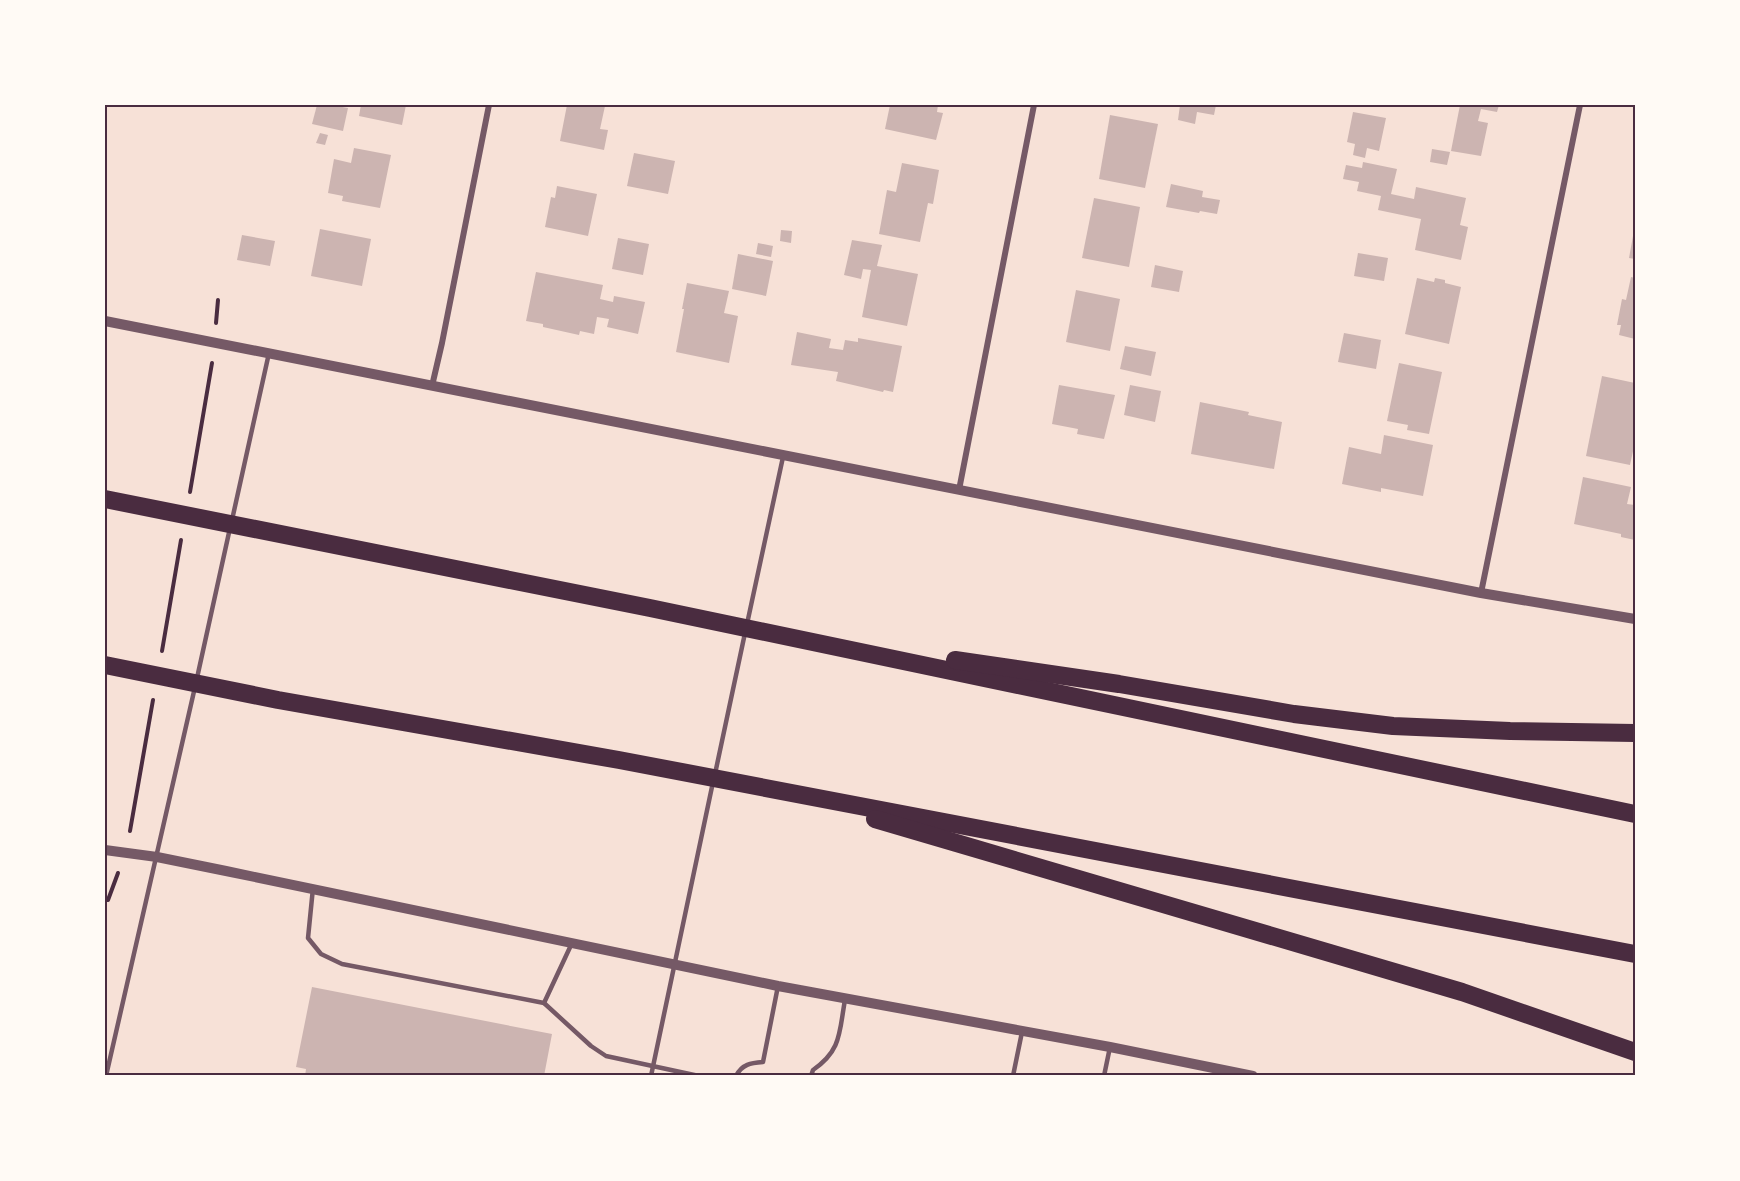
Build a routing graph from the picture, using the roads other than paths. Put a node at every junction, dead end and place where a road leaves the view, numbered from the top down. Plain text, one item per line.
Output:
1 (489, 105) edge
2 (1034, 105) edge
3 (1580, 105) edge
4 (105, 321) edge
5 (269, 352) junction
6 (432, 386) junction
7 (784, 455) junction
8 (959, 491) junction
9 (111, 500) edge
10 (1481, 593) junction
11 (1635, 619) edge
12 (807, 640) junction
13 (105, 665) edge
14 (1635, 733) edge
15 (778, 790) junction
16 (1635, 814) edge
17 (105, 850) edge
18 (157, 857) junction
19 (313, 888) junction
20 (572, 943) junction
21 (1635, 954) edge
22 (673, 964) junction
23 (778, 986) junction
24 (845, 998) junction
25 (544, 1003) junction
26 (1022, 1031) junction
27 (1110, 1047) junction
28 (1635, 1052) edge
29 (653, 1067) junction
30 (106, 1076) edge
31 (651, 1076) edge
32 (699, 1076) edge
33 (736, 1076) edge
34 (811, 1076) edge
35 (1013, 1076) edge
36 (1104, 1076) edge
37 (1253, 1076) edge

1 - 6 street
2 - 8 street
3 - 10 street
4 - 5 street
5 - 6 street
5 - 18 lane
6 - 7 street
7 - 8 street
7 - 22 lane
8 - 10 street
9 - 12 highway
10 - 11 street
12 - 14 highway
12 - 16 highway
13 - 15 highway
15 - 21 highway
15 - 28 highway
17 - 18 street
18 - 19 street
18 - 30 lane
19 - 20 street
19 - 25 lane
20 - 22 street
20 - 25 lane
22 - 23 street
22 - 29 lane
23 - 24 street
23 - 33 lane
24 - 26 street
24 - 34 lane
25 - 29 lane
26 - 27 street
26 - 35 lane
27 - 36 lane
27 - 37 street
29 - 31 lane
29 - 32 lane

